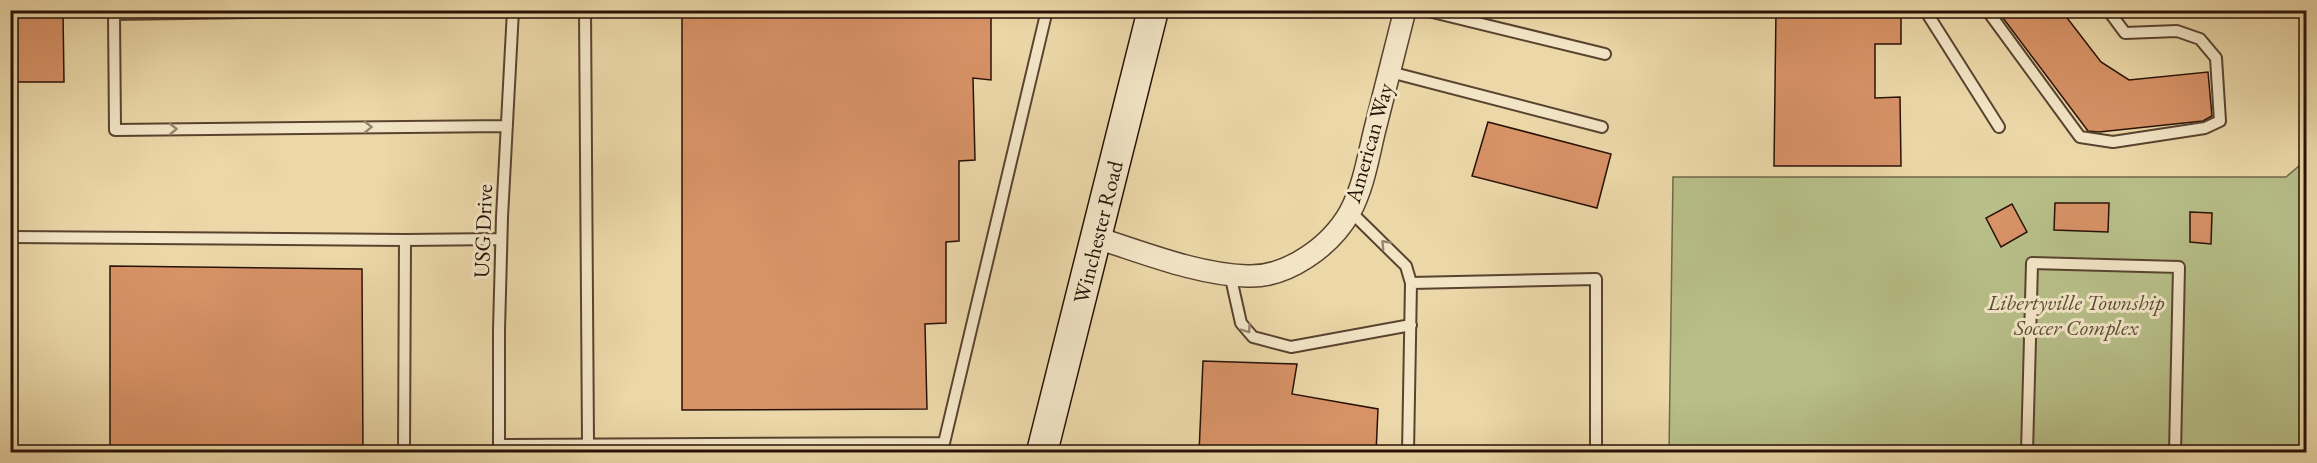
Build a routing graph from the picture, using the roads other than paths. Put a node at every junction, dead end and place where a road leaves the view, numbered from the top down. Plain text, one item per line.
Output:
1 (386, 10) edge
2 (513, 10) edge
3 (585, 10) edge
4 (1047, 10) edge
5 (1153, 10) edge
6 (1405, 10) edge
7 (1424, 10) edge
8 (1925, 10) edge
9 (1987, 10) edge
10 (2108, 10) edge
11 (1605, 54) dead end
12 (1390, 72) junction
13 (507, 126) junction
14 (1602, 127) dead end
15 (1999, 127) dead end
16 (1350, 211) junction
17 (10, 237) edge
18 (1097, 238) junction
19 (501, 239) junction
20 (405, 240) junction
21 (1230, 274) junction
22 (1411, 284) junction
23 (1411, 325) junction
24 (588, 444) junction
25 (499, 449) edge
26 (404, 453) edge
27 (1042, 453) edge
28 (1408, 453) edge
29 (1596, 453) edge
30 (2027, 453) edge
31 (2175, 453) edge

1 -> 13 lane
2 - 13 lane, USG Drive
3 - 24 lane
4 - 24 lane
5 - 18 main road, Winchester Road
6 - 12 street, American Way
7 - 11 lane
8 - 15 lane
9 - 10 lane
12 - 14 lane
12 - 16 street, American Way
13 - 19 lane, USG Drive
16 - 21 street, American Way
22 -> 16 lane
17 - 20 lane
18 - 21 street, American Way
18 - 27 main road, Winchester Road
19 - 20 lane
19 - 25 lane, USG Drive
20 - 26 lane
21 -> 23 lane
22 - 23 lane
22 - 29 lane
23 - 28 lane
24 - 25 lane
30 - 31 lane

